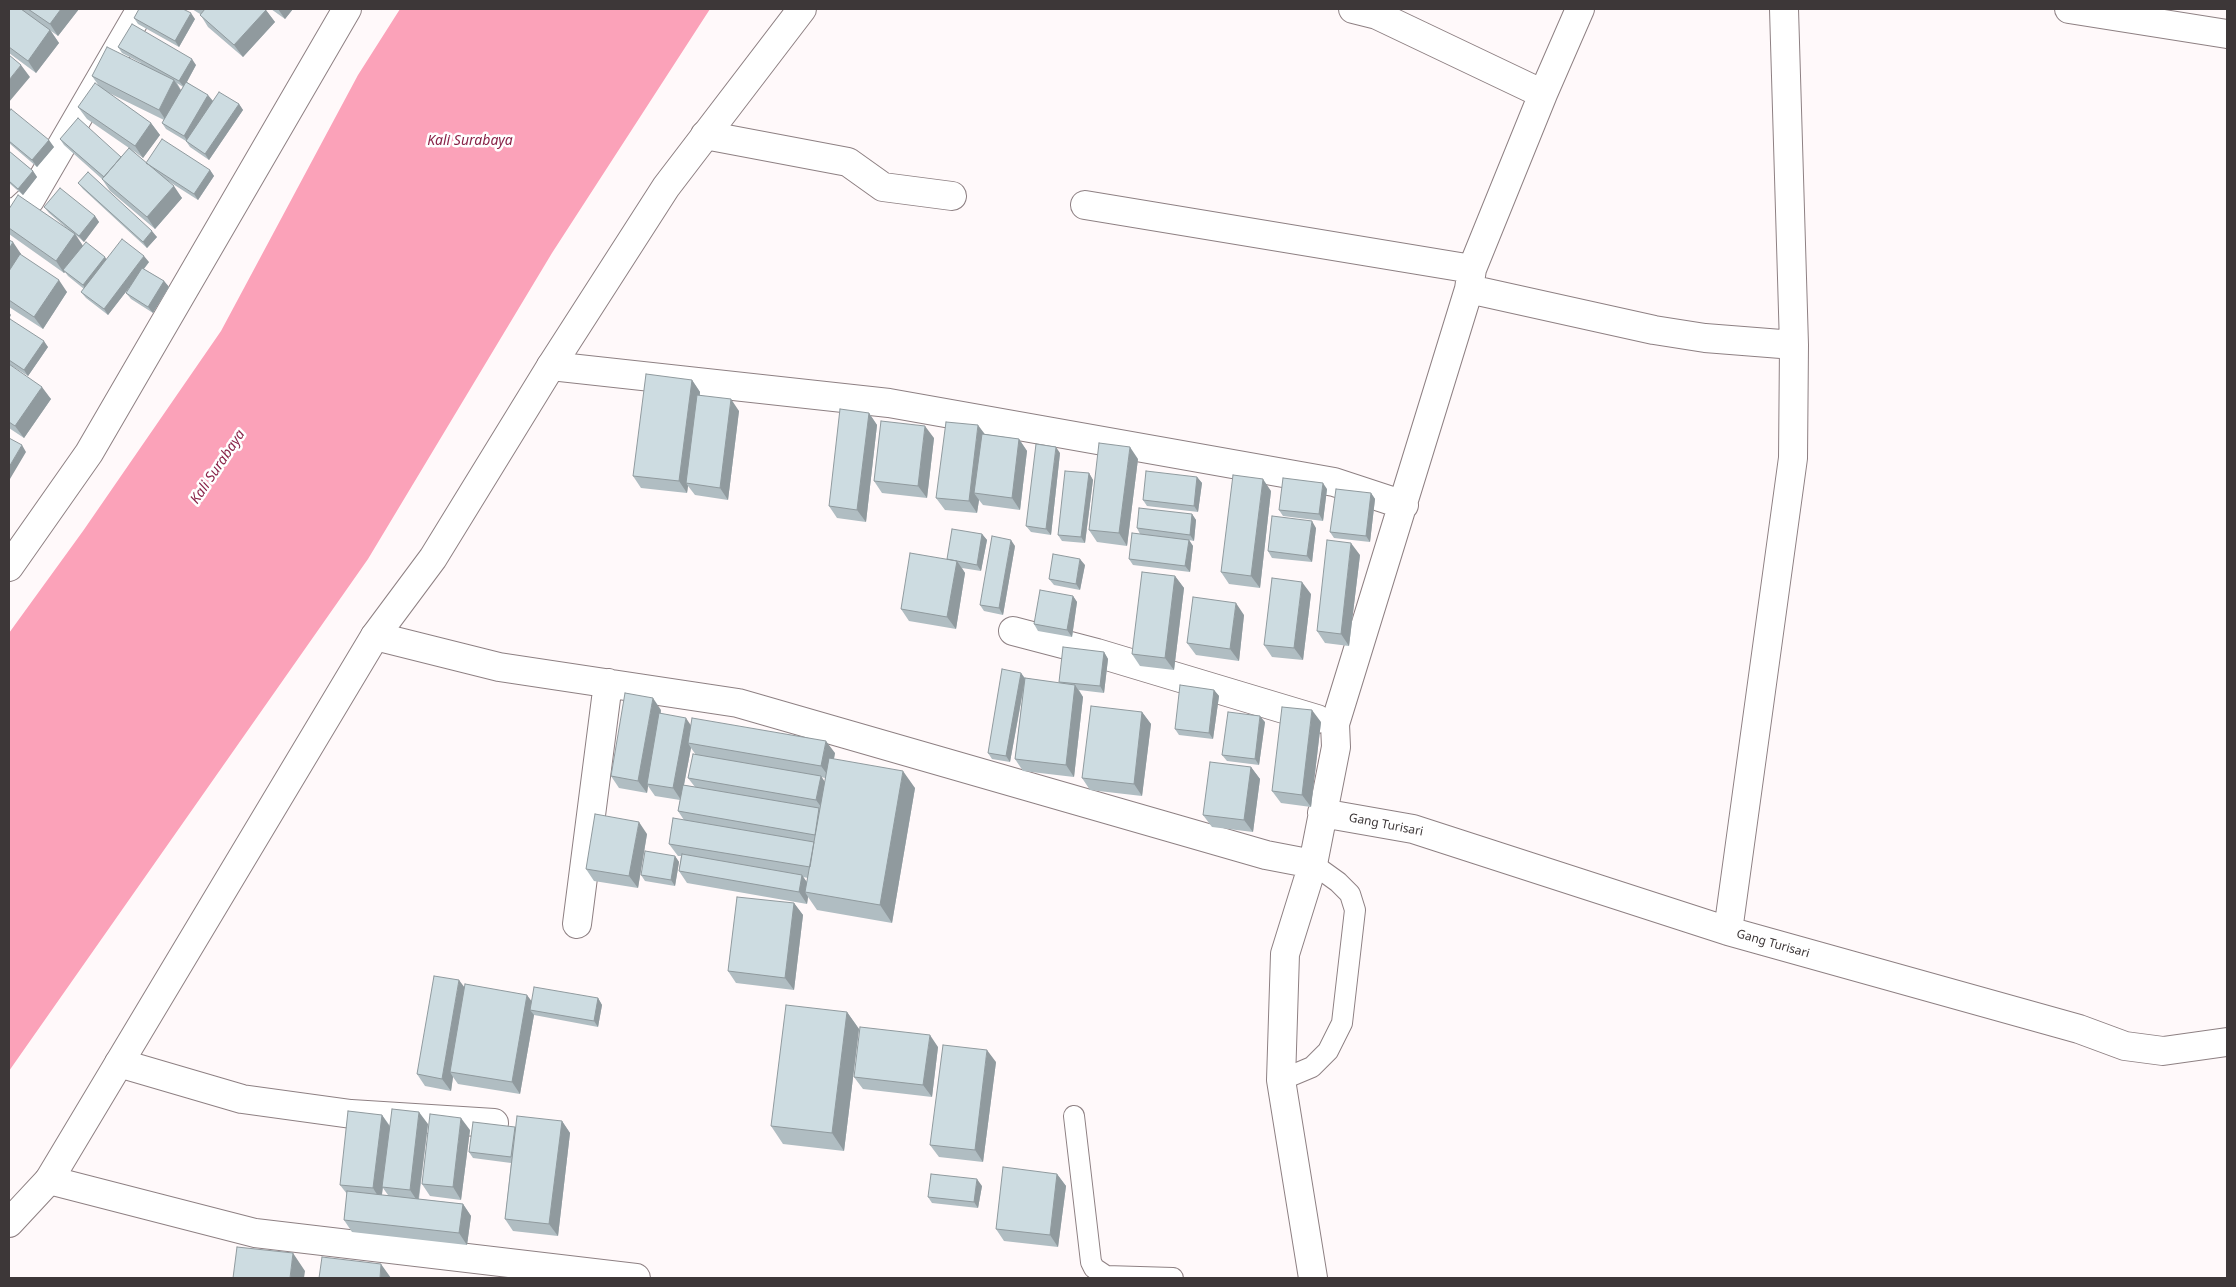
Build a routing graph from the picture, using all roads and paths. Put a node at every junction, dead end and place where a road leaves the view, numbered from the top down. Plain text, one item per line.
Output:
1 (141, 9) edge
2 (347, 9) edge
3 (802, 9) edge
4 (1354, 9) edge
5 (1580, 9) edge
6 (1784, 9) edge
7 (2069, 9) edge
8 (2108, 12) edge
9 (2227, 34) edge
10 (1543, 94) junction
11 (706, 135) junction
12 (952, 196) dead end
13 (1085, 205) dead end
14 (9, 213) edge
15 (1471, 279) junction
16 (1794, 345) junction
17 (551, 366) junction
18 (1404, 505) junction
19 (9, 567) edge
20 (1013, 632) dead end
21 (375, 636) junction
22 (608, 683) junction
23 (1335, 724) junction
24 (1322, 813) junction
25 (1313, 864) junction
26 (577, 924) dead end
27 (1728, 931) junction
28 (2227, 1042) edge
29 (119, 1063) junction
30 (1282, 1080) junction
31 (1074, 1116) dead end
32 (494, 1123) edge
33 (48, 1180) junction
34 (9, 1223) edge
35 (636, 1278) edge
36 (1172, 1278) edge
37 (1313, 1278) edge

1 - 14 street
2 - 19 street
3 - 11 street
4 - 10 street
5 - 10 street
6 - 16 street
7 - 8 street
8 - 9 street
10 - 15 street
11 - 12 street
11 - 17 street
13 - 15 street
15 - 16 street
15 - 18 street
16 - 27 street
17 - 18 street
17 - 21 street
18 - 23 street
20 - 23 street
21 - 22 street
21 - 29 street
22 - 25 street
22 - 26 street
23 - 24 street
24 - 25 street
24 - 27 street, Gang Turisari
25 - 30 street
25 - 30 lane
27 - 28 street, Gang Turisari
29 - 32 street
29 - 33 street
30 - 37 street
31 - 36 lane
33 - 34 street
33 - 35 street

